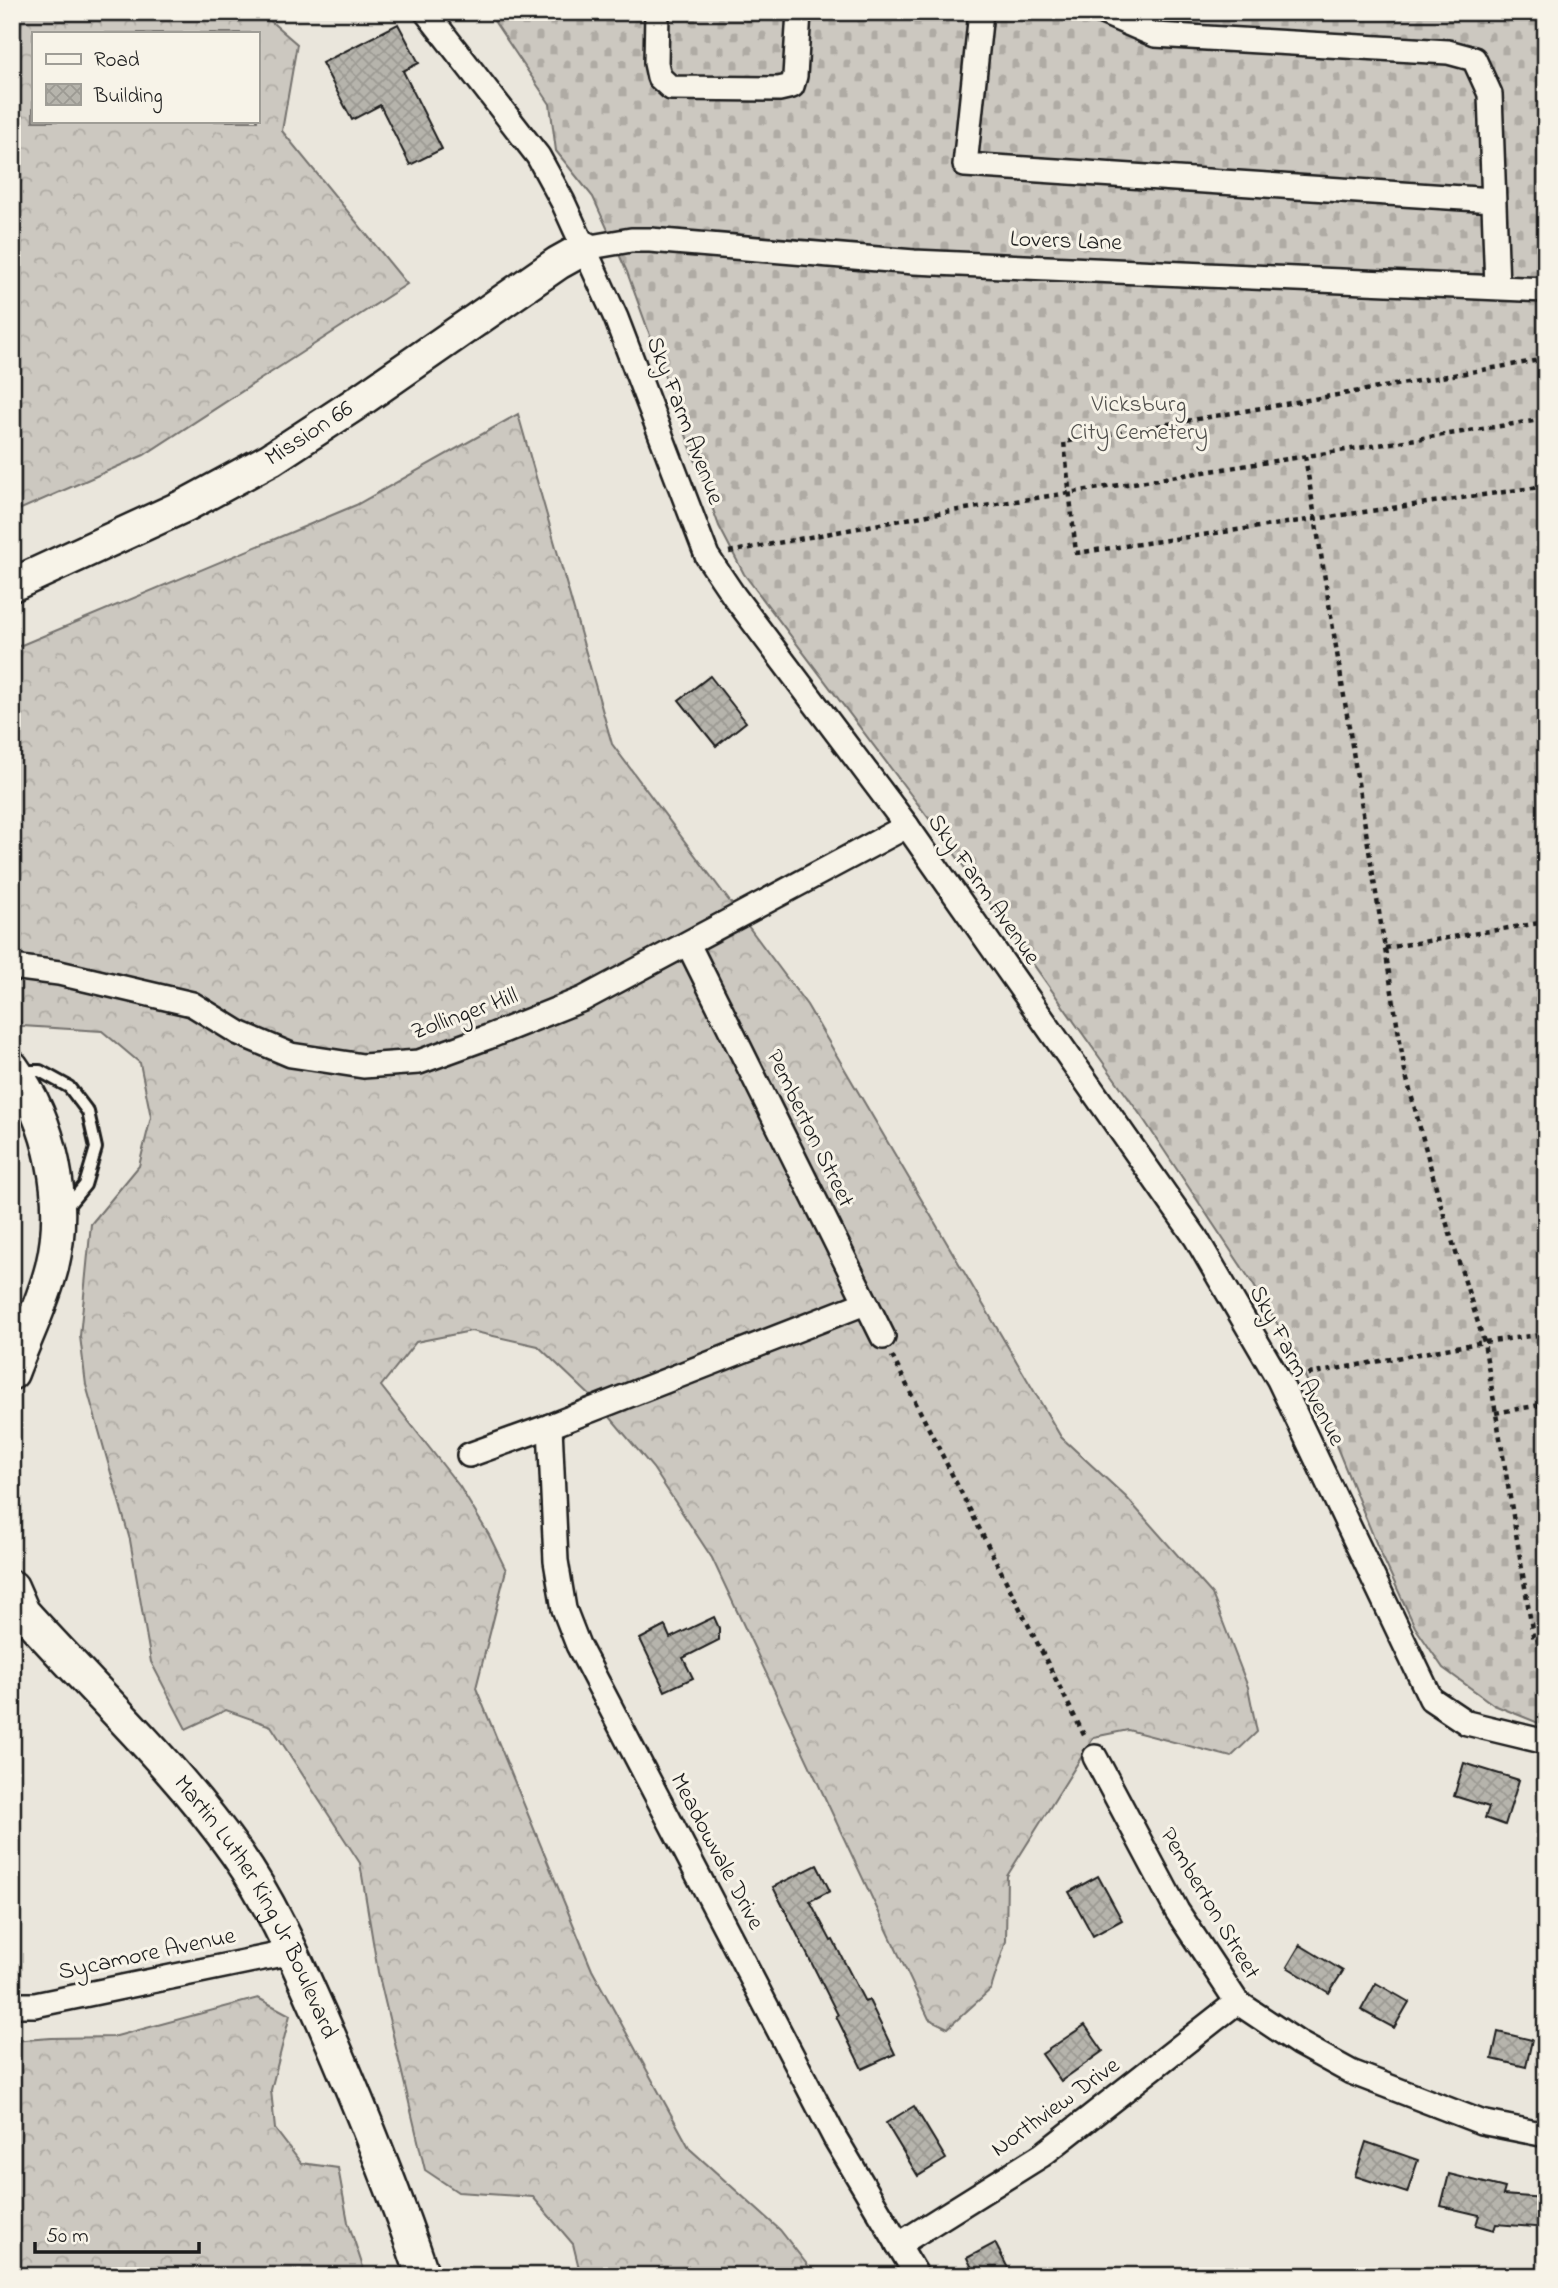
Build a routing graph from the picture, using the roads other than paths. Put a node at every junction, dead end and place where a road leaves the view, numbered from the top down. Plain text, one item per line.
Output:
1 (426, 12) edge
2 (657, 12) edge
3 (799, 12) edge
4 (981, 12) edge
5 (1102, 12) edge
6 (1493, 200) junction
7 (585, 248) junction
8 (1497, 287) junction
9 (1546, 290) edge
10 (12, 585) edge
11 (907, 826) junction
12 (688, 944) junction
13 (12, 967) edge
14 (14, 1069) edge
15 (59, 1206) junction
16 (865, 1303) junction
17 (883, 1337) road end
18 (12, 1373) edge
19 (550, 1426) junction
20 (469, 1455) dead end
21 (12, 1587) edge
22 (1546, 1742) edge
23 (1095, 1757) road end
24 (292, 1952) junction
25 (1237, 2002) junction
26 (12, 2005) edge
27 (1546, 2136) edge
28 (898, 2245) junction
29 (423, 2276) edge
30 (917, 2276) edge

1 - 7 street, Sky Farm Avenue
2 - 3 street
4 - 6 street
5 - 6 street
6 - 8 street
7 - 8 street, Lovers Lane
7 - 10 street, Mission 66
7 - 11 street, Sky Farm Avenue
8 - 9 street, Lovers Lane
11 - 12 street, Zollinger Hill
11 - 22 street, Sky Farm Avenue
12 - 13 street, Zollinger Hill
12 - 16 street, Pemberton Street
14 - 15 street
14 - 15 lane
15 - 18 street
16 - 17 street, Pemberton Street
16 - 19 street
19 - 20 street
19 - 28 street, Meadowvale Drive
21 - 24 street, Martin Luther King Jr Boulevard
23 - 25 street, Pemberton Street
24 - 26 street, Sycamore Avenue
24 - 29 street, Martin Luther King Jr Boulevard
25 - 27 street, Pemberton Street
25 - 28 street, Northview Drive
28 - 30 street, Meadowvale Drive

